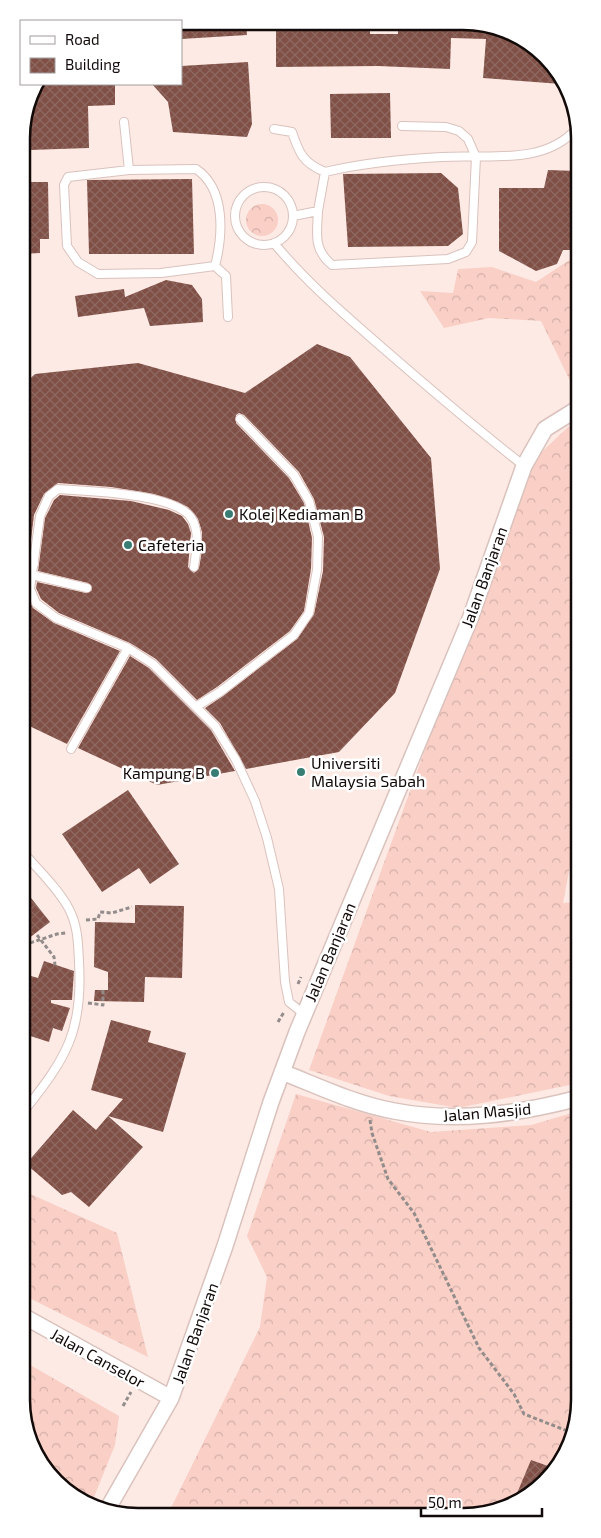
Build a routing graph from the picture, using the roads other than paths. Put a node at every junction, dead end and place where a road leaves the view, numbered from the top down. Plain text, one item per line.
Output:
1 (124, 122) dead end
2 (402, 126) dead end
3 (274, 128) dead end
4 (571, 135) edge
5 (476, 157) junction
6 (129, 170) junction
7 (325, 172) junction
8 (318, 211) junction
9 (293, 216) junction
10 (221, 220) junction
11 (235, 220) junction
12 (274, 243) junction
13 (215, 266) junction
14 (228, 317) dead end
15 (571, 413) edge
16 (240, 419) dead end
17 (524, 466) junction
18 (30, 562) edge
19 (34, 564) junction
20 (194, 567) dead end
21 (32, 575) junction
22 (30, 581) edge
23 (87, 588) dead end
24 (30, 595) edge
25 (128, 648) junction
26 (197, 706) junction
27 (71, 748) dead end
28 (30, 859) edge
29 (304, 1014) junction
30 (282, 1072) junction
31 (571, 1100) edge
32 (30, 1102) edge
33 (30, 1320) edge
34 (171, 1398) junction
35 (110, 1504) edge

1 - 6 lane
2 - 5 lane
3 - 7 lane
4 - 5 lane
5 - 7 lane
5 - 8 lane
6 - 10 lane
6 - 13 lane
7 - 8 lane
8 - 9 lane
9 - 11 lane
9 - 12 lane
10 - 11 lane
10 - 13 lane
11 - 12 lane
12 - 17 lane
13 - 14 lane
15 - 17 street, Jalan Banjaran
16 - 26 lane
17 - 29 street, Jalan Banjaran
18 - 19 lane
19 - 20 lane
19 - 21 lane
21 - 22 lane
21 - 23 lane
24 - 25 lane
25 - 26 lane
25 - 27 lane
26 - 29 lane
28 - 32 lane
29 - 30 street, Jalan Banjaran
30 - 31 street, Jalan Masjid
30 - 34 street, Jalan Banjaran
33 - 34 street, Jalan Canselor
34 - 35 street, Jalan Banjaran

